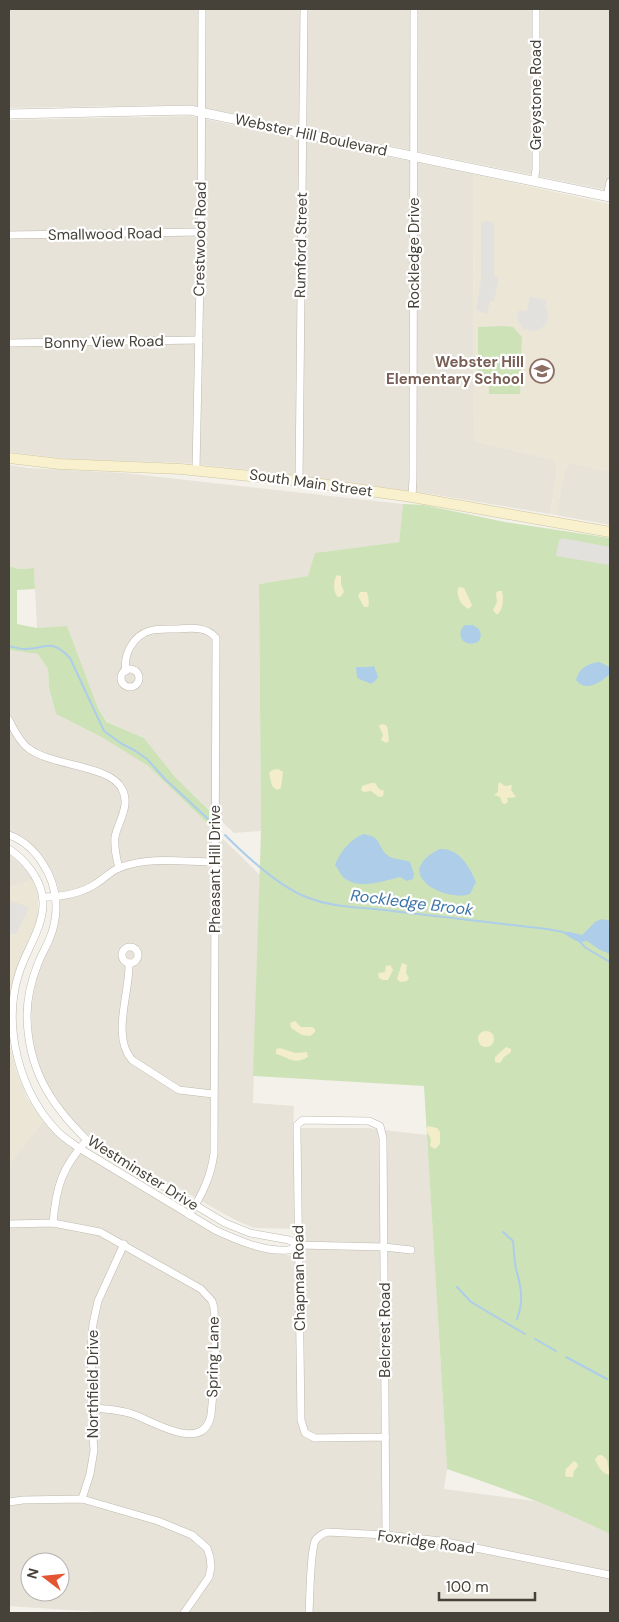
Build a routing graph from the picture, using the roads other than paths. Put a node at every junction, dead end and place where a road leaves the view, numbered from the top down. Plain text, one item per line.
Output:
1 (202, 9) edge
2 (304, 9) edge
3 (414, 9) edge
4 (536, 9) edge
5 (201, 112) junction
6 (9, 114) edge
7 (302, 133) junction
8 (414, 156) junction
9 (534, 181) junction
10 (610, 182) edge
11 (609, 197) edge
12 (200, 232) junction
13 (9, 235) edge
14 (199, 340) junction
15 (9, 343) edge
16 (9, 458) edge
17 (196, 470) junction
18 (299, 481) junction
19 (412, 498) junction
20 (610, 532) edge
21 (126, 671) dead end
22 (9, 722) edge
23 (9, 834) edge
24 (9, 849) edge
25 (215, 862) junction
26 (119, 868) junction
27 (42, 897) junction
28 (56, 897) junction
29 (130, 963) dead end
30 (213, 1094) junction
31 (380, 1126) joint
32 (87, 1140) junction
33 (79, 1148) junction
34 (195, 1204) junction
35 (189, 1214) junction
36 (9, 1224) edge
37 (53, 1224) junction
38 (124, 1244) junction
39 (298, 1245) junction
40 (384, 1248) junction
41 (411, 1250) dead end
42 (94, 1408) junction
43 (386, 1437) junction
44 (82, 1499) junction
45 (9, 1502) edge
46 (386, 1535) junction
47 (610, 1575) edge
48 (184, 1613) edge
49 (310, 1613) edge

1 - 5 street, Crestwood Road
2 - 7 street, Rumford Street
3 - 8 street, Rockledge Drive
4 - 9 street, Greystone Road
5 - 6 street, Webster Hill Boulevard
5 - 7 street, Webster Hill Boulevard
5 - 12 street, Crestwood Road
7 - 8 street, Webster Hill Boulevard
7 - 18 street, Rumford Street
8 - 9 street, Webster Hill Boulevard
8 - 19 street, Rockledge Drive
9 - 11 street, Webster Hill Boulevard
10 - 11 street
12 - 13 street, Smallwood Road
12 - 14 street, Crestwood Road
14 - 15 street, Bonny View Road
14 - 17 street, Crestwood Road
16 - 17 main road, South Main Street
17 - 18 main road, South Main Street
18 - 19 main road, South Main Street
19 - 20 main road, South Main Street
21 - 25 street, Pheasant Hill Drive
22 - 26 street
23 - 28 street, Westminster Drive
24 - 27 street
25 - 26 street
25 - 30 street, Pheasant Hill Drive
26 - 28 street
27 - 28 street
27 - 33 street, Westminster Drive
28 - 32 street, Westminster Drive
29 - 30 street
30 - 34 street, Pheasant Hill Drive
31 - 39 street, Chapman Road
31 - 40 street, Belcrest Road
32 - 33 street
32 - 34 street, Westminster Drive
33 - 35 street, Westminster Drive
33 - 37 street
34 - 35 street, Pheasant Hill Drive
34 - 39 street, Westminster Drive
35 - 39 street, Westminster Drive
36 - 37 street, Spring Lane
37 - 38 street, Spring Lane
38 - 42 street, Northfield Drive
38 - 42 street, Spring Lane
39 - 40 street, Westminster Drive
39 - 43 street, Chapman Road
40 - 41 street, Westminster Drive
40 - 43 street, Belcrest Road
42 - 44 street, Northfield Drive
43 - 46 street, Belcrest Road
44 - 45 street
44 - 48 street
46 - 47 street, Foxridge Road
46 - 49 street, Foxridge Road

